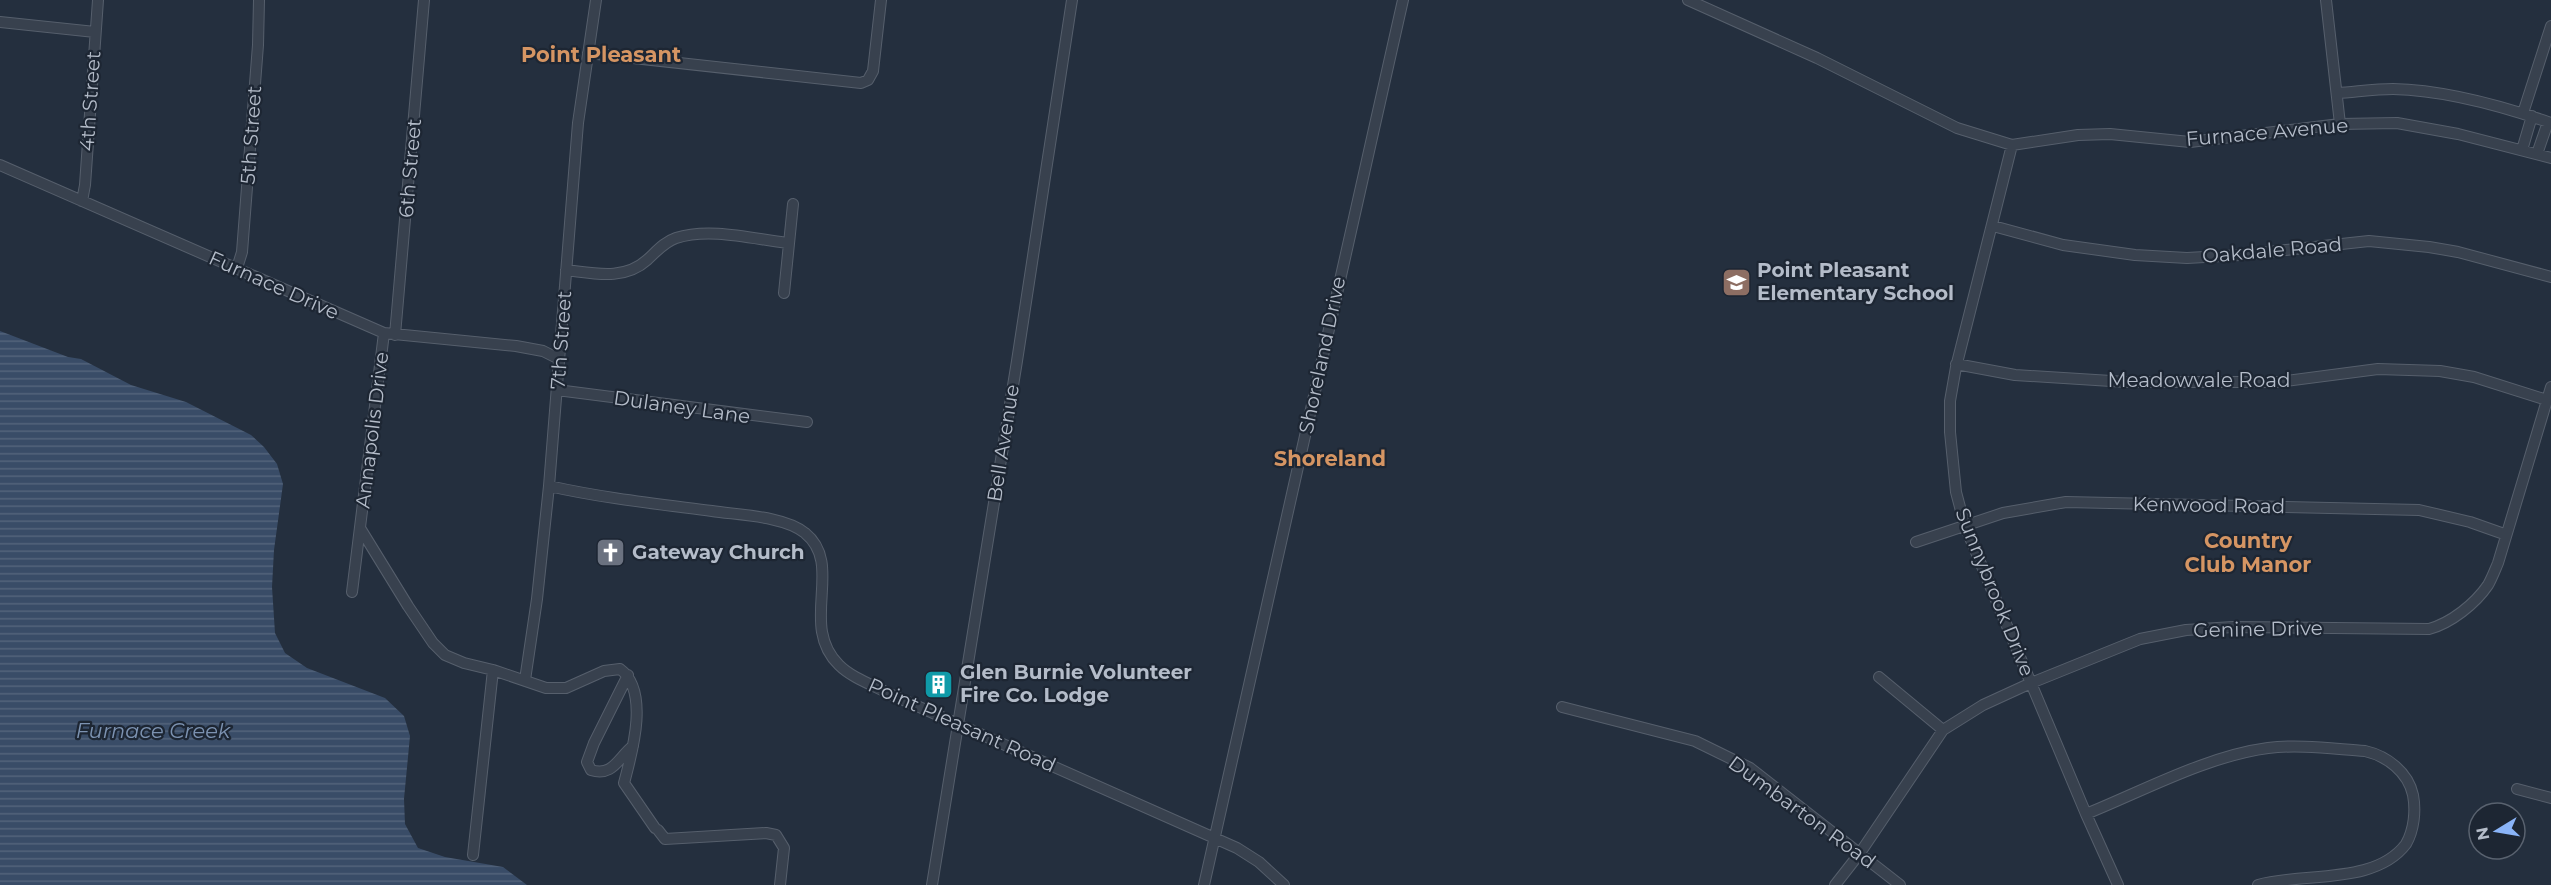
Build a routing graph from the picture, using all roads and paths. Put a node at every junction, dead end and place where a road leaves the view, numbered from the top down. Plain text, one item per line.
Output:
1 (98, 0) edge
2 (260, 0) edge
3 (424, 0) edge
4 (596, 0) edge
5 (881, 0) edge
6 (1072, 0) edge
7 (1403, 0) edge
8 (1688, 0) edge
9 (2326, 0) edge
10 (0, 22) edge
11 (2551, 26) edge
12 (95, 32) junction
13 (588, 53) junction
14 (2337, 93) junction
15 (2527, 115) junction
16 (2550, 122) edge
17 (2340, 124) junction
18 (2012, 146) junction
19 (2522, 150) junction
20 (2537, 154) junction
21 (2551, 158) edge
22 (0, 165) edge
23 (82, 201) junction
24 (794, 204) dead end
25 (1993, 226) junction
26 (788, 243) junction
27 (237, 268) junction
28 (566, 270) junction
29 (2551, 278) edge
30 (784, 293) dead end
31 (384, 333) junction
32 (395, 335) junction
33 (559, 358) junction
34 (1956, 364) junction
35 (2551, 387) edge
36 (557, 390) junction
37 (2547, 400) junction
38 (807, 422) dead end
39 (549, 486) junction
40 (1965, 526) junction
41 (360, 528) junction
42 (2504, 534) junction
43 (1916, 542) dead end
44 (352, 592) dead end
45 (493, 670) junction
46 (628, 675) junction
47 (1879, 677) dead end
48 (525, 680) junction
49 (2031, 683) junction
50 (1562, 707) dead end
51 (957, 723) junction
52 (1943, 730) junction
53 (634, 745) junction
54 (2517, 789) dead end
55 (2551, 798) edge
56 (2086, 814) junction
57 (1214, 837) junction
58 (1860, 853) junction
59 (473, 855) dead end
60 (780, 885) edge
61 (932, 885) edge
62 (1204, 885) edge
63 (1284, 885) edge
64 (1835, 885) edge
65 (1900, 885) edge
66 (2118, 885) edge
67 (2258, 885) edge

1 - 12 street, 4th Street
2 - 27 street, 5th Street
3 - 32 street, 6th Street
4 - 13 street, 7th Street
5 - 13 street
6 - 51 street, Bell Avenue
7 - 57 street, Shoreland Drive
8 - 18 street, Furnace Avenue
9 - 14 street
10 - 12 street
11 - 15 street
12 - 23 street, 4th Street
13 - 28 street, 7th Street
14 - 15 street
14 - 17 street
15 - 16 street
15 - 19 street
16 - 20 street
17 - 18 street, Furnace Avenue
17 - 19 street, Furnace Avenue
18 - 25 street, Sunnybrook Drive
19 - 20 street, Furnace Avenue
20 - 21 street, Furnace Avenue
22 - 23 street, Furnace Drive
23 - 27 street, Furnace Drive
24 - 26 street
25 - 29 street, Oakdale Road
25 - 34 street, Sunnybrook Drive
26 - 28 street
26 - 30 street
27 - 31 street, Furnace Drive
28 - 33 street, 7th Street
31 - 32 street, Furnace Drive
31 - 41 street, Annapolis Drive
32 - 33 street, Furnace Drive
33 - 36 street, 7th Street
34 - 37 street, Meadowvale Road
34 - 40 street, Sunnybrook Drive
35 - 37 street, Genine Drive
36 - 38 street, Dulaney Lane
36 - 39 street, 7th Street
37 - 42 street, Genine Drive
39 - 48 street, 7th Street
39 - 51 street, Point Pleasant Road
40 - 42 street, Kenwood Road
40 - 43 street, Kenwood Road
40 - 49 street, Sunnybrook Drive
41 - 44 street, Annapolis Drive
41 - 45 street, Annapolis Drive
42 - 49 street, Genine Drive
45 - 48 street, Annapolis Drive
45 - 59 street
46 - 48 street, Annapolis Drive
46 - 53 street
46 - 53 street
47 - 52 street
49 - 52 street, Genine Drive
49 - 56 street, Sunnybrook Drive
50 - 58 street, Dumbarton Road
51 - 57 street, Point Pleasant Road
51 - 61 street, Bell Avenue
52 - 58 street, Genine Drive
53 - 60 street
54 - 55 street
56 - 66 street, Sunnybrook Drive
56 - 67 street
57 - 62 street, Shoreland Drive
57 - 63 street, Point Pleasant Road
58 - 64 street, Genine Drive
58 - 65 street, Dumbarton Road

